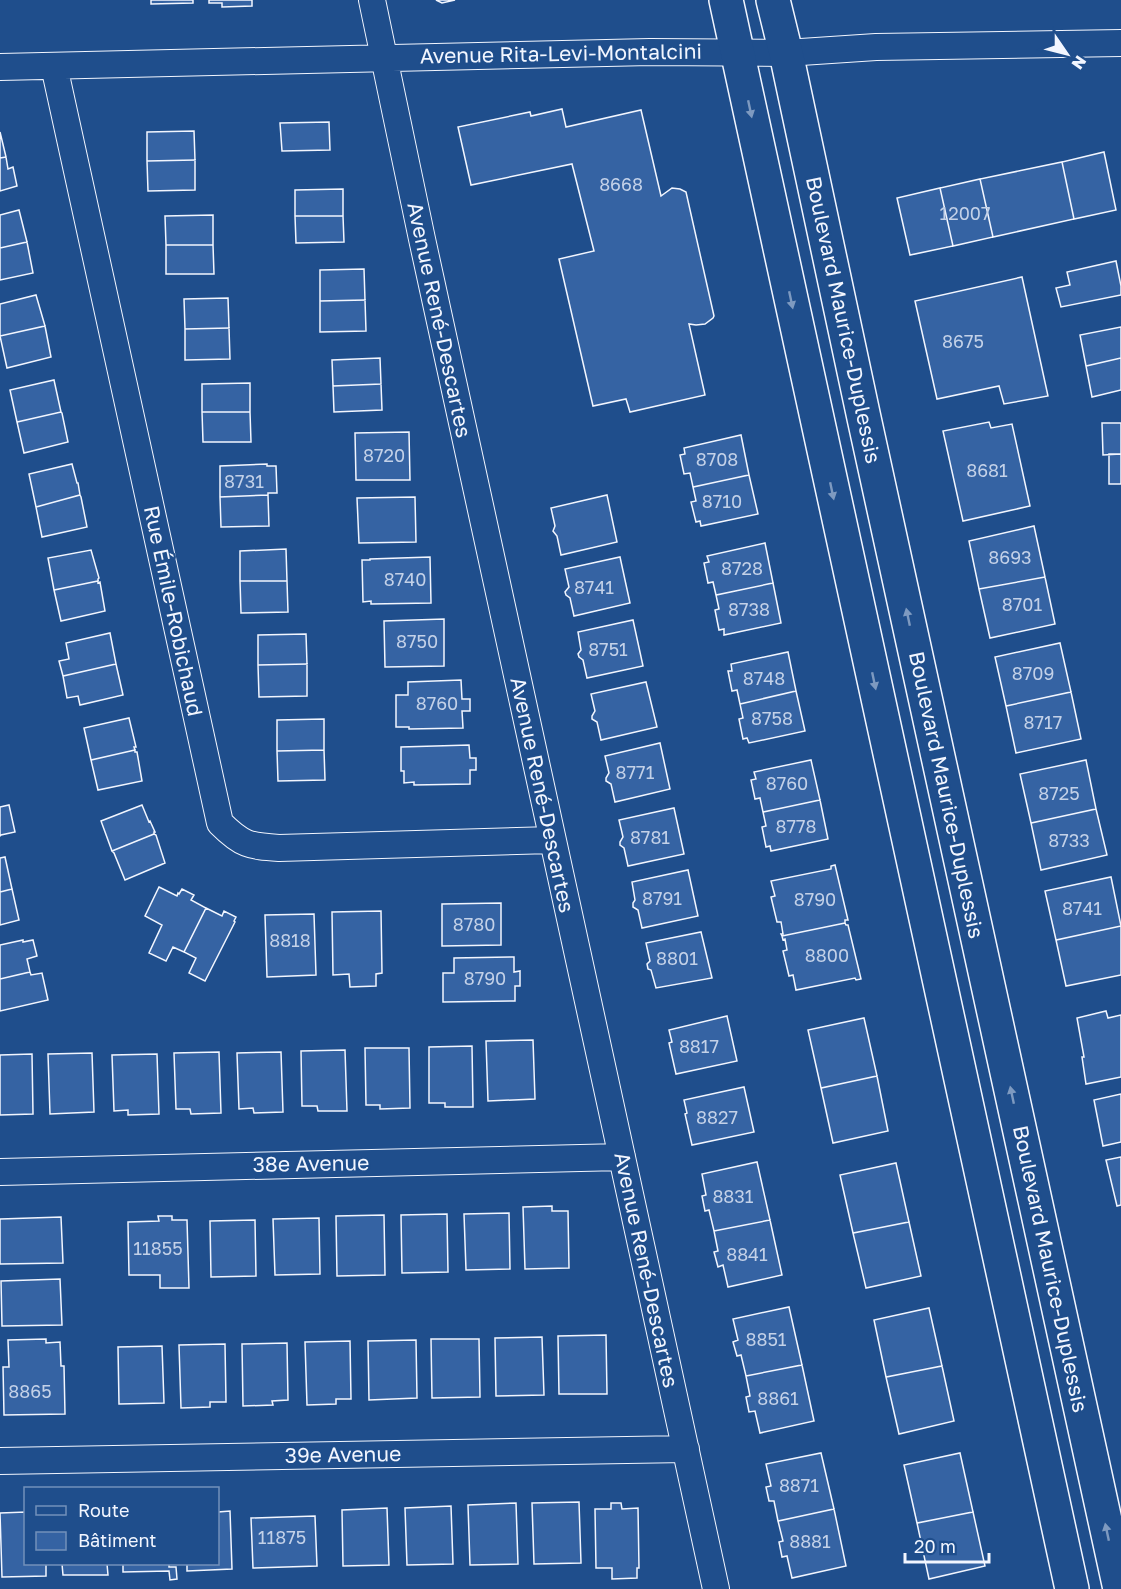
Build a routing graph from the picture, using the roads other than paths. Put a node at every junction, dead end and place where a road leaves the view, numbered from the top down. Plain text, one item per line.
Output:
1 (372, 0) edge
2 (726, 0) edge
3 (773, 0) edge
4 (1121, 43) edge
5 (737, 52) junction
6 (786, 53) junction
7 (384, 57) junction
8 (54, 66) junction
9 (0, 67) edge
10 (552, 840) junction
11 (622, 1157) junction
12 (0, 1172) edge
13 (686, 1449) junction
14 (0, 1461) edge
15 (716, 1589) edge
16 (1072, 1589) edge
17 (1120, 1589) edge

1 - 7 street, Avenue René-Descartes
2 - 5 street
3 - 6 street, Boulevard Maurice-Duplessis
4 - 6 street, Avenue Rita-Levi-Montalcini
5 - 6 street, Avenue Rita-Levi-Montalcini
5 - 7 street, Avenue Rita-Levi-Montalcini
5 -> 16 street
17 -> 6 street, Boulevard Maurice-Duplessis
7 - 8 street, Avenue Rita-Levi-Montalcini
7 - 10 street, Avenue René-Descartes
8 - 9 street, Avenue Rita-Levi-Montalcini
8 - 10 street, Rue Émile-Robichaud
10 - 11 street, Avenue René-Descartes
11 - 12 street, 38e Avenue
11 - 13 street, Avenue René-Descartes
13 - 14 street, 39e Avenue
13 - 15 street, Avenue René-Descartes

